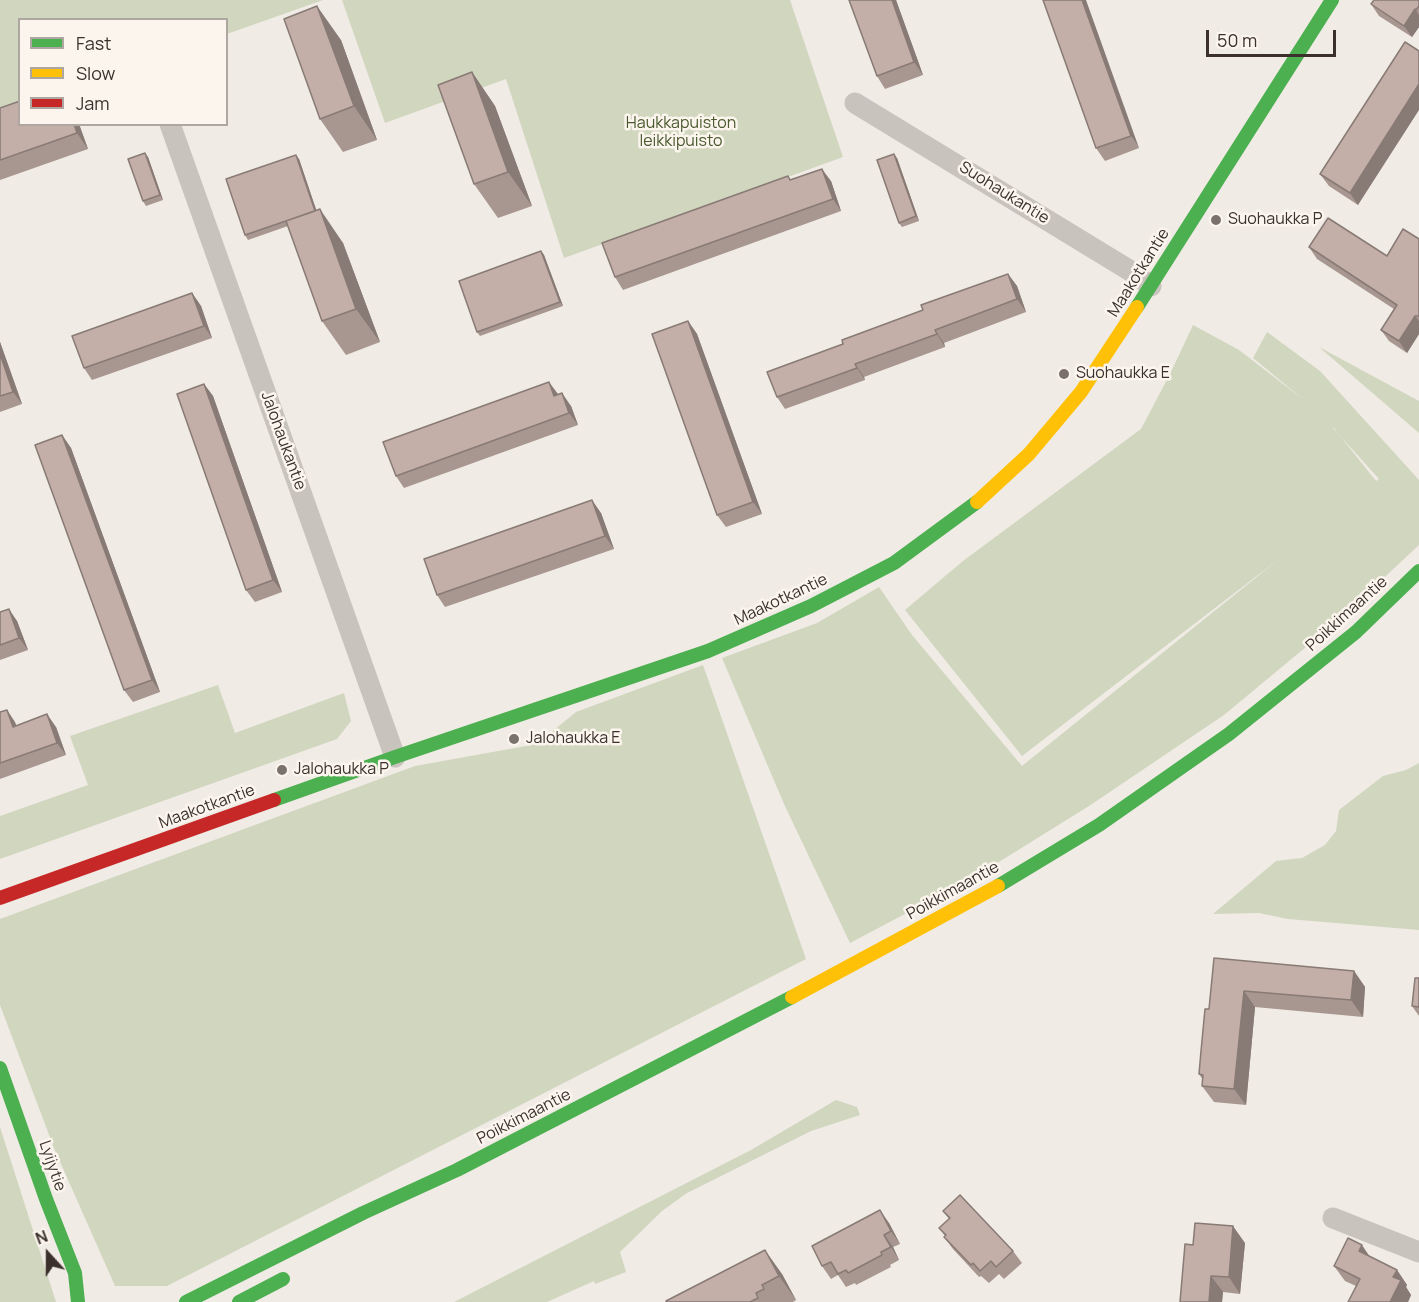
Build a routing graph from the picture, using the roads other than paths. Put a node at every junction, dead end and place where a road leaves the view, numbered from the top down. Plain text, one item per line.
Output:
1 (1332, 0) edge
2 (855, 103) dead end
3 (171, 126) edge
4 (1151, 286) junction
5 (1419, 570) edge
6 (395, 757) junction
7 (0, 898) edge
8 (0, 1068) edge
9 (457, 1170) junction
10 (1333, 1218) dead end
11 (379, 1221) dead end
12 (1419, 1252) edge
13 (75, 1273) junction
14 (292, 1274) dead end
15 (90, 1288) dead end
16 (78, 1302) edge
17 (186, 1302) edge
18 (239, 1302) edge

1 - 4 street, Maakotkantie
2 - 4 street, Suohaukantie
3 - 6 street, Jalohaukantie
4 - 6 street, Maakotkantie
5 - 9 street, Poikkimaantie
6 - 7 street, Maakotkantie
8 - 13 street, Lyijytie
9 - 11 street, Poikkimaantie
9 - 17 street, Poikkimaantie
10 - 12 street
13 - 15 street, Lyijytie
13 - 16 street, Lyijytie
14 - 18 street

